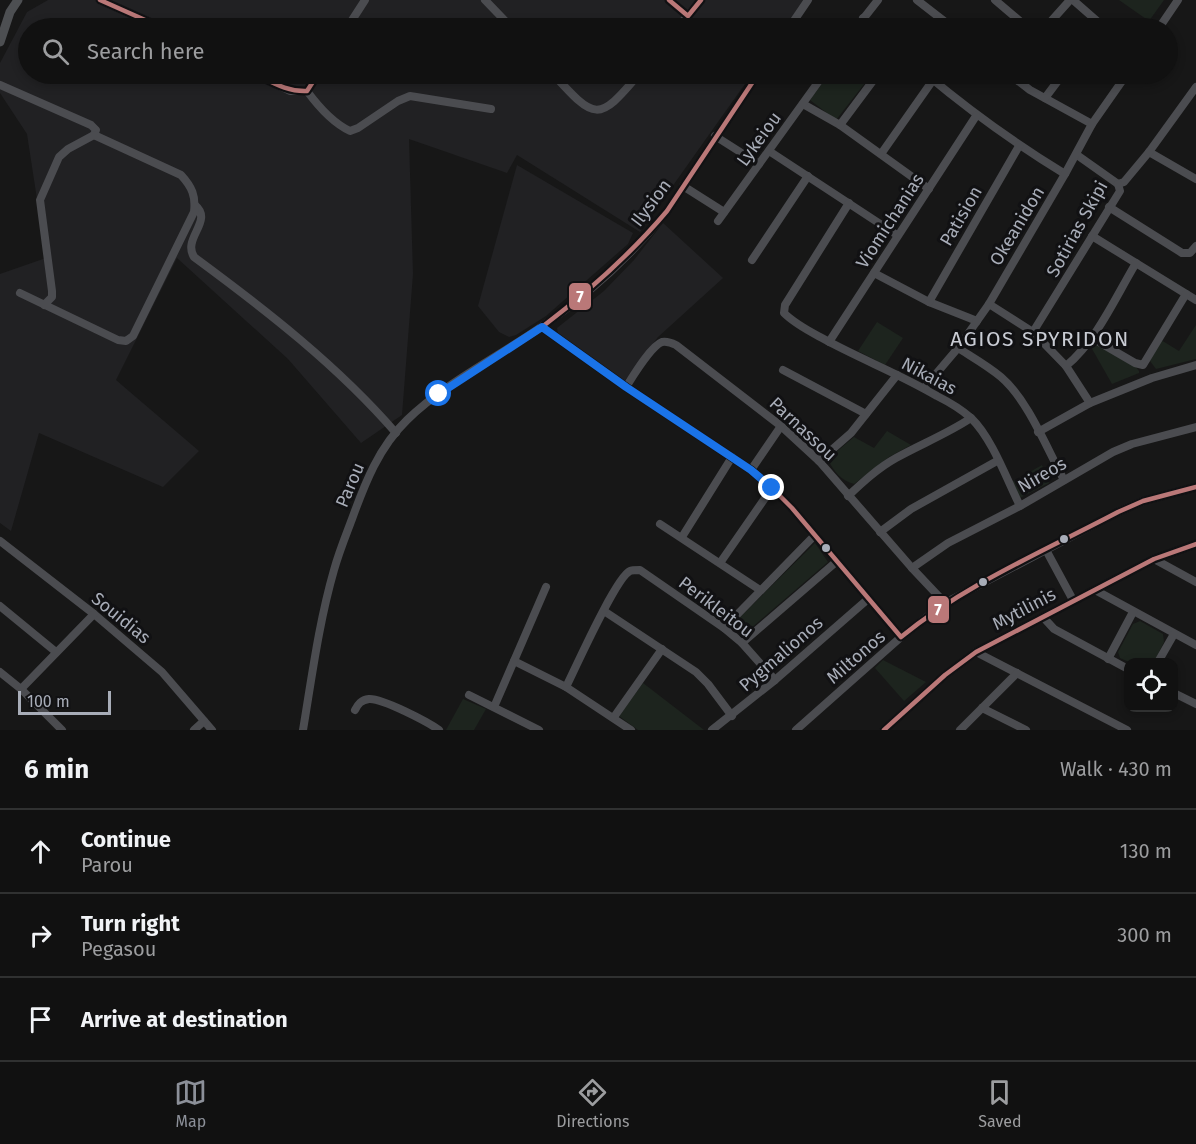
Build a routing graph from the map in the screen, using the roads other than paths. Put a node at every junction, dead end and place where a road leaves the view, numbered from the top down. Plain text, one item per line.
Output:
1 (18, 0) edge
2 (99, 0) edge
3 (365, 0) edge
4 (485, 0) edge
5 (669, 0) edge
6 (701, 0) edge
7 (878, 0) edge
8 (917, 0) edge
9 (995, 0) edge
10 (1071, 0) edge
11 (1178, 0) edge
12 (807, 1) edge
13 (688, 16) joint
14 (140, 18) edge
15 (353, 18) edge
16 (502, 18) edge
17 (796, 18) edge
18 (863, 18) edge
19 (940, 18) edge
20 (1016, 18) edge
21 (1054, 18) edge
22 (1093, 18) edge
23 (1166, 18) edge
24 (0, 42) edge
25 (276, 84) edge
26 (312, 84) edge
27 (562, 84) edge
28 (630, 84) edge
29 (751, 84) edge
30 (817, 84) edge
31 (871, 84) edge
32 (930, 84) edge
33 (938, 84) edge
34 (1022, 84) edge
35 (1056, 84) edge
36 (1120, 84) edge
37 (0, 85) edge
38 (1196, 87) edge
39 (307, 91) junction
40 (1045, 98) junction
41 (803, 104) junction
42 (490, 109) dead end
43 (976, 116) junction
44 (1092, 124) junction
45 (840, 125) junction
46 (94, 135) junction
47 (715, 136) junction
48 (1019, 146) junction
49 (769, 151) junction
50 (1149, 152) junction
51 (881, 154) junction
52 (1077, 154) junction
53 (759, 164) junction
54 (1065, 174) junction
55 (808, 176) junction
56 (1196, 179) edge
57 (1118, 184) junction
58 (684, 186) junction
59 (929, 189) junction
60 (849, 203) junction
61 (195, 205) junction
62 (1109, 207) junction
63 (724, 212) junction
64 (718, 221) dead end
65 (897, 236) junction
66 (1092, 236) junction
67 (1196, 246) edge
68 (752, 260) dead end
69 (1136, 263) junction
70 (874, 273) junction
71 (20, 294) dead end
72 (1186, 294) junction
73 (1196, 300) edge
74 (929, 302) junction
75 (989, 304) junction
76 (44, 305) junction
77 (977, 321) junction
78 (542, 327) junction
79 (1033, 332) junction
80 (1092, 338) junction
81 (829, 342) junction
82 (958, 348) junction
83 (1196, 365) edge
84 (1066, 366) junction
85 (783, 370) dead end
86 (897, 375) junction
87 (626, 387) junction
88 (924, 388) junction
89 (1090, 403) junction
90 (866, 414) junction
91 (971, 418) junction
92 (782, 426) junction
93 (1196, 427) edge
94 (1038, 432) junction
95 (396, 433) junction
96 (732, 457) junction
97 (997, 461) junction
98 (819, 462) junction
99 (751, 470) junction
100 (1064, 480) junction
101 (1196, 487) edge
102 (772, 488) junction
103 (848, 496) junction
104 (1020, 506) junction
105 (660, 524) dead end
106 (880, 532) junction
107 (814, 536) junction
108 (682, 537) junction
109 (0, 541) edge
110 (1196, 544) edge
111 (1046, 550) junction
112 (1154, 559) junction
113 (836, 562) junction
114 (720, 563) junction
115 (912, 568) junction
116 (1196, 582) edge
117 (546, 587) dead end
118 (760, 590) junction
119 (1095, 590) junction
120 (868, 599) junction
121 (1073, 600) junction
122 (945, 603) junction
123 (0, 606) edge
124 (604, 611) junction
125 (1133, 612) junction
126 (94, 614) junction
127 (1043, 617) junction
128 (724, 628) junction
129 (1174, 634) junction
130 (901, 637) junction
131 (742, 643) junction
132 (1196, 645) edge
133 (662, 649) junction
134 (57, 652) junction
135 (976, 652) junction
136 (1161, 658) edge
137 (1108, 659) junction
138 (514, 661) junction
139 (1124, 667) edge
140 (0, 672) edge
141 (1017, 673) junction
142 (775, 680) junction
143 (566, 687) junction
144 (21, 689) junction
145 (469, 696) dead end
146 (1178, 696) edge
147 (1196, 705) edge
148 (494, 706) junction
149 (982, 708) junction
150 (355, 710) dead end
151 (732, 716) junction
152 (614, 717) junction
153 (204, 721) junction
154 (62, 730) edge
155 (194, 730) edge
156 (212, 730) edge
157 (303, 730) edge
158 (439, 730) edge
159 (538, 730) edge
160 (631, 730) edge
161 (712, 730) edge
162 (796, 730) edge
163 (884, 730) edge
164 (960, 730) edge
165 (1026, 730) edge
166 (1127, 730) edge

1 - 24 main road
2 - 14 street
3 - 15 street
4 - 16 street
5 - 13 street
6 - 13 street
7 - 18 street
8 - 19 street
9 - 20 street
10 - 21 street
10 - 22 street
11 - 23 street
12 - 17 street
25 - 39 street
26 - 39 street
27 - 28 street
29 - 47 street, Ilysion
30 - 41 street, Lykeiou
31 - 45 street
32 - 51 street
33 - 43 street
34 - 40 street
35 - 40 street
36 - 44 street, Okeanidon
37 - 46 street
38 - 50 street, Sotirias Skipi
39 - 42 street
40 - 44 street
41 - 45 street
41 - 49 street, Lykeiou
43 - 48 street
43 - 59 street, Viomichanias
44 - 52 street, Okeanidon
45 - 51 street
46 - 61 street
46 - 76 street
47 - 53 street
47 - 58 street, Ilysion
48 - 54 street
48 - 74 street, Patision
49 - 53 street, Lykeiou
49 - 55 street
50 - 56 street
50 - 57 street, Sotirias Skipi
51 - 59 street
52 - 54 street, Okeanidon
52 - 57 street
53 - 63 street, Lykeiou
54 - 75 street, Okeanidon
55 - 60 street
55 - 68 street
57 - 62 street, Sotirias Skipi
58 - 63 street
58 - 78 street, Ilysion
59 - 65 street, Viomichanias
60 - 65 street
60 - 81 street, Nikaias
61 - 76 street
61 - 95 street
62 - 66 street, Sotirias Skipi
62 - 67 street
63 - 64 street, Lykeiou
65 - 70 street, Viomichanias
66 - 69 street
66 - 79 street, Sotirias Skipi
69 - 72 street
69 - 80 street
70 - 74 street
70 - 81 street, Viomichanias
71 - 76 street
72 - 73 street
72 - 80 street
74 - 77 street
75 - 77 street, Okeanidon
75 - 79 street
77 - 82 street, Okeanidon
78 - 87 street
78 - 95 street, Parou
79 - 84 street
80 - 84 street
81 - 86 street, Nikaias
82 - 88 street, Okeanidon
82 - 94 street
83 - 89 street
84 - 89 street
85 - 90 street
86 - 88 street, Nikaias
86 - 90 street
87 - 92 street, Parnassou
87 - 96 street
88 - 91 street, Nikaias
89 - 94 street
90 - 98 street
91 - 97 street, Nikaias
91 - 103 street
92 - 98 street, Parnassou
92 - 99 street
93 - 100 street, Nireos
94 - 100 street
95 - 157 street, Parou
96 - 99 street
96 - 108 street
97 - 104 street, Nikaias
97 - 106 street
98 - 103 street, Parnassou
99 - 102 street
100 - 104 street, Nireos
101 - 111 street, Miltonos
102 - 107 street
102 - 114 street
103 - 106 street, Parnassou
104 - 115 street, Nireos
105 - 108 street
106 - 115 street, Parnassou
107 - 113 street
107 - 118 street
108 - 114 street
109 - 126 street, Souidias
110 - 112 street, Mytilinis
111 - 121 street
111 - 122 street, Miltonos
112 - 116 street
112 - 119 street, Mytilinis
113 - 120 street
113 - 131 street
114 - 118 street
115 - 122 street, Parnassou
117 - 138 street
118 - 128 street
119 - 121 street, Mytilinis
119 - 125 street
120 - 130 street
120 - 142 street, Pygmalionos
121 - 127 street, Mytilinis
122 - 130 street, Miltonos
123 - 134 street
124 - 128 street, Perikleitou
124 - 133 street
124 - 143 street
125 - 129 street
125 - 137 street
126 - 134 street
126 - 153 street, Souidias
127 - 135 street, Mytilinis
127 - 137 street
128 - 131 street, Perikleitou
129 - 132 street
129 - 136 street
130 - 162 street, Miltonos
131 - 142 street, Perikleitou
133 - 151 street
133 - 152 street
134 - 144 street
135 - 141 street
135 - 163 street, Mytilinis
137 - 139 street
138 - 143 street
138 - 148 street
140 - 144 street
141 - 149 street
141 - 166 street
142 - 151 street, Pygmalionos
143 - 152 street
144 - 154 street
145 - 148 street
146 - 147 street
148 - 159 street
149 - 164 street
149 - 165 street
150 - 158 street
151 - 161 street, Pygmalionos
152 - 160 street
153 - 155 street
153 - 156 street, Souidias

